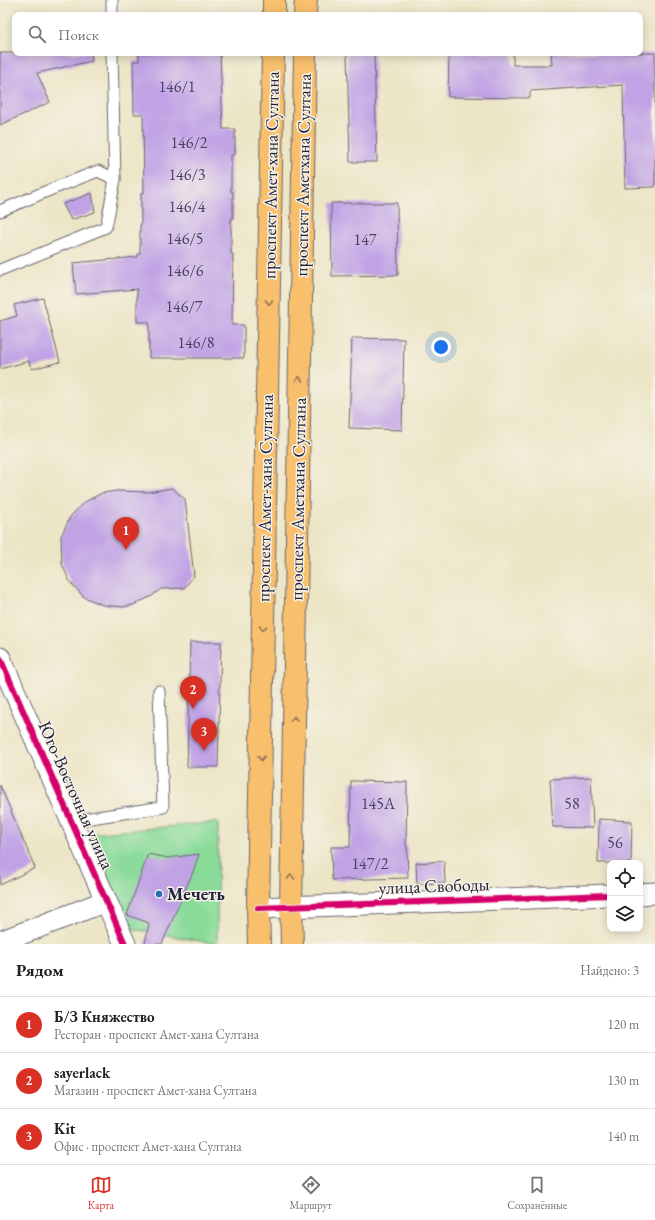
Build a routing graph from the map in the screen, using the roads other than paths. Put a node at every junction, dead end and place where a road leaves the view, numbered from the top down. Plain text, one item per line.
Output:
1 (112, 0) edge
2 (274, 0) edge
3 (306, 0) edge
4 (112, 12) edge
5 (274, 12) edge
6 (305, 12) edge
7 (112, 56) edge
8 (273, 56) edge
9 (305, 56) edge
10 (115, 179) junction
11 (0, 212) edge
12 (0, 270) edge
13 (0, 658) edge
14 (159, 691) dead end
15 (71, 821) junction
16 (655, 893) edge
17 (643, 894) edge
18 (607, 895) edge
19 (106, 901) junction
20 (291, 907) junction
21 (258, 908) junction
22 (0, 942) edge
23 (125, 944) edge
24 (259, 944) edge
25 (292, 944) edge

1 - 4 lane
2 - 5 main road
3 - 6 main road
7 - 10 lane
8 -> 21 main road, проспект Амет-хана Султана
20 -> 9 main road, проспект Аметхана Султана
10 - 11 lane
10 - 12 lane
13 - 15 street, Юго-Восточная улица
14 - 15 lane
15 - 19 street, Юго-Восточная улица
16 - 17 street
18 - 20 street, улица Свободы
19 - 22 street
19 - 23 street, Юго-Восточная улица
20 - 21 street, улица Свободы
20 - 25 main road, проспект Аметхана Султана
21 - 24 main road, проспект Амет-хана Султана

